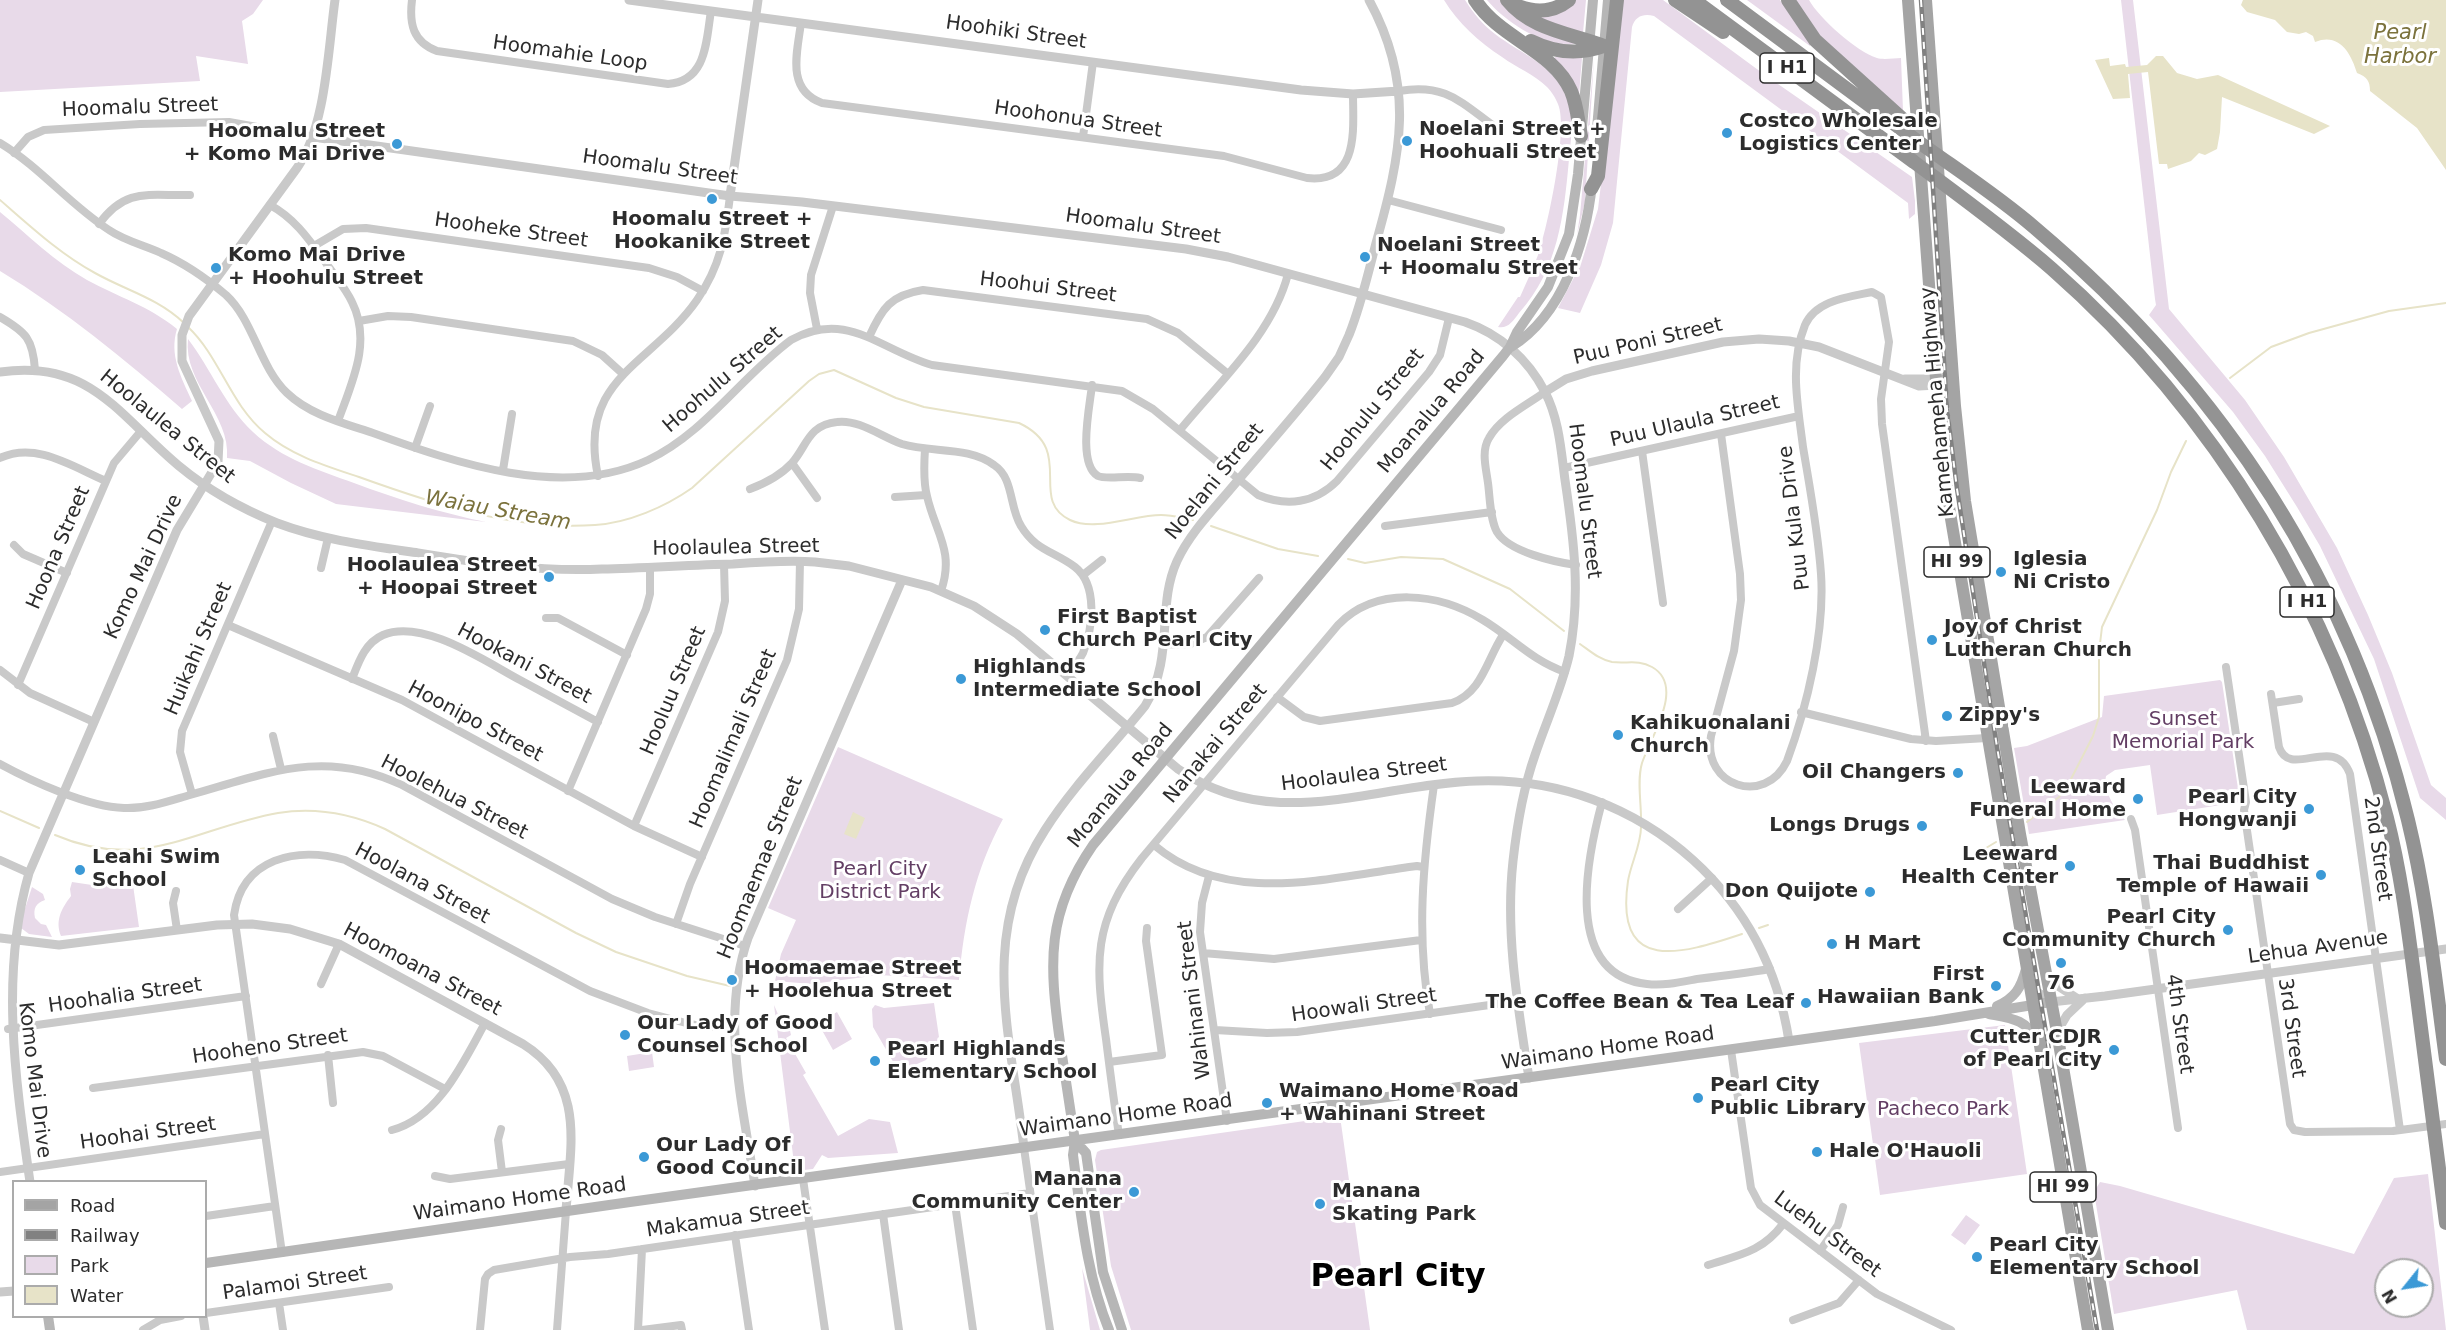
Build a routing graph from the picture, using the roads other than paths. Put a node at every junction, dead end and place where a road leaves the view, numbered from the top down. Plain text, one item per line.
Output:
1 (335, 0) edge
2 (412, 0) edge
3 (629, 0) edge
4 (758, 0) edge
5 (1369, 0) edge
6 (1475, 0) edge
7 (1508, 0) edge
8 (1569, 0) edge
9 (1593, 0) edge
10 (1608, 0) edge
11 (1617, 0) edge
12 (1675, 0) edge
13 (1694, 0) edge
14 (1727, 0) edge
15 (1788, 0) edge
16 (1908, 0) edge
17 (1919, 0) edge
18 (1927, 5) edge
19 (711, 11) junction
20 (756, 17) junction
21 (801, 23) junction
22 (1506, 32) junction
23 (1911, 35) junction
24 (1589, 46) junction
25 (1604, 46) junction
26 (1093, 62) junction
27 (1399, 91) junction
28 (1353, 94) junction
29 (1498, 129) dead end
30 (1581, 136) junction
31 (1879, 136) junction
32 (313, 137) junction
33 (1083, 137) junction
34 (0, 143) edge
35 (14, 153) junction
36 (1970, 179) junction
37 (1591, 189) junction
38 (190, 195) dead end
39 (730, 196) junction
40 (1388, 200) junction
41 (270, 205) junction
42 (833, 206) junction
43 (99, 224) junction
44 (1501, 230) dead end
45 (314, 246) junction
46 (1288, 273) junction
47 (212, 285) junction
48 (703, 291) junction
49 (1362, 294) junction
50 (0, 317) edge
51 (1449, 318) junction
52 (359, 321) junction
53 (817, 329) junction
54 (868, 337) junction
55 (1800, 343) junction
56 (1510, 347) junction
57 (34, 370) junction
58 (1884, 371) junction
59 (0, 372) edge
60 (1227, 373) junction
61 (623, 374) junction
62 (1953, 380) junction
63 (1936, 381) junction
64 (1092, 385) junction
65 (1545, 392) junction
66 (430, 406) dead end
67 (512, 414) dead end
68 (1799, 416) junction
69 (338, 421) junction
70 (1180, 430) junction
71 (141, 431) junction
72 (1721, 434) junction
73 (415, 448) junction
74 (926, 449) junction
75 (1642, 451) junction
76 (0, 458) edge
77 (792, 463) junction
78 (1564, 468) junction
79 (503, 470) junction
80 (598, 476) junction
81 (1140, 478) dead end
82 (1238, 480) junction
83 (106, 481) junction
84 (205, 485) junction
85 (750, 489) dead end
86 (926, 495) junction
87 (817, 498) dead end
88 (895, 498) dead end
89 (1492, 512) junction
90 (272, 521) junction
91 (1384, 526) dead end
92 (328, 538) junction
93 (14, 545) dead end
94 (1102, 560) dead end
95 (800, 561) junction
96 (724, 564) junction
97 (1576, 565) junction
98 (650, 567) junction
99 (321, 568) dead end
100 (67, 573) junction
101 (1083, 575) junction
102 (1259, 578) dead end
103 (902, 580) junction
104 (941, 591) junction
105 (1663, 603) dead end
106 (546, 618) dead end
107 (228, 625) junction
108 (1503, 635) junction
109 (1165, 644) junction
110 (627, 655) junction
111 (2226, 667) dead end
112 (0, 670) edge
113 (1565, 672) junction
114 (1067, 675) junction
115 (352, 679) junction
116 (18, 686) junction
117 (2271, 694) dead end
118 (1277, 697) junction
119 (2299, 699) dead end
120 (2273, 703) junction
121 (1801, 712) junction
122 (94, 722) junction
123 (598, 722) junction
124 (1128, 727) junction
125 (273, 736) dead end
126 (1987, 737) junction
127 (2004, 737) junction
128 (1926, 741) junction
129 (1166, 758) junction
130 (0, 764) edge
131 (281, 769) junction
132 (1527, 783) junction
133 (1204, 784) junction
134 (1434, 785) junction
135 (568, 790) junction
136 (64, 792) junction
137 (192, 794) junction
138 (1602, 802) junction
139 (2131, 819) dead end
140 (634, 826) junction
141 (1154, 845) junction
142 (702, 857) junction
143 (0, 860) edge
144 (2008, 864) junction
145 (1423, 867) junction
146 (29, 873) junction
147 (1209, 876) junction
148 (1712, 878) junction
149 (176, 891) dead end
150 (1678, 909) dead end
151 (235, 924) junction
152 (676, 924) junction
153 (1148, 928) dead end
154 (177, 930) junction
155 (5, 939) edge
156 (1421, 940) junction
157 (339, 944) junction
158 (745, 946) junction
159 (2446, 949) edge
160 (1203, 953) junction
161 (2376, 959) junction
162 (1770, 969) junction
163 (2026, 969) junction
164 (2046, 973) junction
165 (2267, 974) junction
166 (321, 984) dead end
167 (2158, 989) junction
168 (246, 996) junction
169 (2081, 999) junction
170 (1518, 1002) junction
171 (2051, 1002) junction
172 (2032, 1004) junction
173 (1982, 1013) junction
174 (1430, 1014) junction
175 (485, 1023) junction
176 (734, 1027) junction
177 (8, 1029) junction
178 (1215, 1030) junction
179 (2057, 1032) junction
180 (1789, 1041) junction
181 (2039, 1044) junction
182 (1731, 1050) junction
183 (328, 1055) junction
184 (2446, 1059) edge
185 (1109, 1062) junction
186 (255, 1065) junction
187 (1529, 1078) junction
188 (93, 1088) dead end
189 (445, 1089) junction
190 (333, 1103) dead end
191 (1227, 1121) junction
192 (2446, 1124) edge
193 (2178, 1128) dead end
194 (501, 1129) dead end
195 (392, 1130) dead end
196 (2400, 1130) junction
197 (265, 1134) junction
198 (1119, 1135) junction
199 (1075, 1141) junction
200 (1024, 1148) junction
201 (569, 1164) junction
202 (28, 1168) junction
203 (0, 1172) edge
204 (502, 1172) junction
205 (435, 1176) dead end
206 (803, 1179) junction
207 (30, 1180) edge
208 (755, 1186) junction
209 (1030, 1193) junction
210 (955, 1204) junction
211 (275, 1206) junction
212 (1843, 1207) dead end
213 (566, 1211) junction
214 (883, 1214) junction
215 (207, 1216) edge
216 (2446, 1223) edge
217 (810, 1224) junction
218 (1783, 1224) junction
219 (735, 1235) junction
220 (642, 1249) junction
221 (1820, 1251) junction
222 (282, 1253) junction
223 (562, 1259) junction
224 (207, 1263) edge
225 (1708, 1265) dead end
226 (1859, 1281) junction
227 (389, 1287) dead end
228 (279, 1303) junction
229 (207, 1315) edge
230 (174, 1318) edge
231 (1793, 1320) dead end
232 (143, 1330) edge
233 (283, 1330) edge
234 (480, 1330) edge
235 (557, 1330) edge
236 (638, 1330) edge
237 (642, 1330) edge
238 (682, 1330) edge
239 (748, 1330) edge
240 (825, 1330) edge
241 (899, 1330) edge
242 (973, 1330) edge
243 (1050, 1330) edge
244 (1108, 1330) edge
245 (1122, 1330) edge
246 (1951, 1330) edge
247 (2088, 1330) edge
248 (2108, 1330) edge

1 - 32 street, Komo Mai Drive
2 - 19 street, Hoomahie Loop
3 - 19 street, Hoohiki Street
4 - 20 street
5 - 27 street, Noelani Street
6 - 22 highway
7 - 8 highway
7 - 24 highway
9 - 24 main road, Moanalua Road
10 - 25 main road, Moanalua Road
11 - 37 highway
12 - 31 highway
13 - 31 highway, I H1
14 - 36 highway, I H1
15 - 36 highway
16 - 23 main road, Kamehameha Highway / HI 99
17 - 18 main road
18 - 23 main road
18 - 62 main road, Kamehameha Highway / HI 99
19 - 20 street, Hoohiki Street
20 - 21 street, Hoohiki Street
20 - 39 street
21 - 26 street, Hoohiki Street
21 - 33 street, Hoohonua Street
22 - 24 highway
22 - 30 highway
23 - 63 main road, Kamehameha Highway / HI 99
24 - 25 highway
24 - 30 main road, Moanalua Road
25 - 37 main road, Moanalua Road
26 - 28 street, Hoohiki Street
26 - 33 street
27 - 28 street, Hoohiki Street
27 - 29 street
27 - 40 street, Noelani Street
28 - 33 street, Hoohonua Street
30 - 56 main road, Moanalua Road
31 - 216 highway, I H1
32 - 35 street, Hoomalu Street
32 - 39 street, Hoomalu Street
32 - 41 street, Komo Mai Drive
34 - 35 street, Hoohulu Street
35 - 43 street, Hoohulu Street
36 - 184 highway, I H1
37 - 56 main road, Moanalua Road
38 - 43 street
39 - 42 street, Hoomalu Street
39 - 48 street
40 - 44 street
40 - 49 street, Noelani Street
41 - 45 street
41 - 47 street, Komo Mai Drive
42 - 46 street, Hoomalu Street
42 - 53 street
43 - 47 street, Hoohulu Street
45 - 48 street, Hooheke Street
45 - 52 street
46 - 49 street, Hoomalu Street
46 - 60 street
47 - 69 street, Hoohulu Street
47 - 84 street, Komo Mai Drive
48 - 61 street
49 - 51 street, Hoomalu Street
49 - 82 street, Noelani Street
50 - 57 street
51 - 56 street, Hoomalu Street
51 - 82 street, Hoohulu Street
52 - 61 street
52 - 69 street
53 - 54 street, Hoohulu Street
53 - 80 street, Hoohulu Street
54 - 60 street, Hoohui Street
54 - 64 street, Hoohulu Street
55 - 58 street, Puu Poni Street
55 - 58 street, Puu Kula Drive
55 - 65 street, Puu Poni Street
55 - 68 street, Puu Kula Drive
56 - 65 street, Hoomalu Street
56 - 129 main road, Moanalua Road
57 - 59 street, Hoolaulea Street
57 - 71 street, Hoolaulea Street
58 - 63 street, Puu Poni Street
58 - 128 street
60 - 70 street
61 - 80 street
62 - 63 street, Puu Poni Street
62 - 127 main road, Kamehameha Highway / HI 99
63 - 126 main road, Kamehameha Highway / HI 99
64 - 70 street, Hoohulu Street
64 - 81 street
65 - 78 street, Hoomalu Street
65 - 89 street, Puu Poni Street
66 - 73 street
67 - 79 street
68 - 72 street, Puu Ulaula Street
68 - 121 street, Puu Kula Drive
69 - 73 street, Hoohulu Street
70 - 82 street, Hoohulu Street
71 - 83 street, Hoona Street
71 - 84 street, Hoolaulea Street
72 - 75 street, Puu Ulaula Street
72 - 121 street, Puu Kula Drive
73 - 79 street, Hoohulu Street
74 - 77 street
74 - 86 street
74 - 101 street
75 - 78 street, Puu Ulaula Street
75 - 105 street
76 - 83 street
77 - 85 street
77 - 87 street
78 - 97 street, Hoomalu Street
79 - 80 street, Hoohulu Street
82 - 109 street, Noelani Street
83 - 100 street, Hoona Street
84 - 90 street, Hoolaulea Street
84 - 122 street, Komo Mai Drive
86 - 88 street
86 - 104 street
89 - 91 street
89 - 97 street, Puu Poni Street
90 - 92 street, Hoolaulea Street
90 - 107 street, Huikahi Street
92 - 98 street, Hoolaulea Street
92 - 99 street
93 - 100 street
94 - 101 street
95 - 96 street, Hoolaulea Street
95 - 103 street, Hoolaulea Street
95 - 142 street, Hoomalimali Street
96 - 98 street, Hoolaulea Street
96 - 140 street, Hooluu Street
97 - 113 street, Hoomalu Street
98 - 110 street
100 - 116 street, Hoona Street
101 - 114 street
102 - 109 street
103 - 104 street, Hoolaulea Street
103 - 158 street, Hoomaemae Street
104 - 114 street, Hoolaulea Street
106 - 110 street
107 - 115 street, Hoonipo Street
107 - 137 street, Huikahi Street
108 - 113 street, Nanakai Street
108 - 118 street
108 - 118 street, Nanakai Street
109 - 124 street, Noelani Street
110 - 123 street
111 - 165 street, 3rd Street
112 - 116 street
113 - 132 street, Hoomalu Street
114 - 124 street, Hoolaulea Street
115 - 123 street, Hookani Street
115 - 135 street, Hoonipo Street
116 - 122 street
117 - 120 street, 2nd Street
118 - 133 street, Nanakai Street
119 - 120 street
120 - 161 street, 2nd Street
121 - 128 street
122 - 136 street, Komo Mai Drive
123 - 135 street
124 - 129 street, Hoolaulea Street
124 - 200 street, Noelani Street
125 - 131 street
126 - 127 street
126 - 128 street
126 - 144 main road, Kamehameha Highway / HI 99
127 - 164 main road, Kamehameha Highway / HI 99
129 - 133 street, Hoolaulea Street
129 - 199 main road, Moanalua Road
130 - 136 street, Hoolehua Street
131 - 137 street, Hoolehua Street
131 - 152 street, Hoolehua Street
132 - 134 street, Hoolaulea Street
132 - 138 street, Hoolaulea Street
132 - 170 street, Hoomalu Street
133 - 134 street, Hoolaulea Street
133 - 141 street, Nanakai Street
134 - 145 street
135 - 140 street, Hoonipo Street
136 - 137 street, Hoolehua Street
136 - 146 street, Komo Mai Drive
138 - 148 street, Hoolaulea Street
138 - 162 street
139 - 167 street, 4th Street
140 - 142 street, Hoonipo Street
141 - 147 street
141 - 185 street, Nanakai Street
142 - 152 street, Hoomalimali Street
143 - 146 street
144 - 163 main road, Kamehameha Highway / HI 99
144 - 171 street
145 - 147 street
145 - 156 street
146 - 155 street, Komo Mai Drive
147 - 160 street, Wahinani Street
148 - 150 street
148 - 162 street, Hoolaulea Street
149 - 154 street
151 - 154 street, Hoomoana Street
151 - 157 street, Hoomoana Street
151 - 168 street, Hoolana Street
151 - 176 street, Hoolana Street
152 - 158 street, Hoolehua Street
153 - 185 street
154 - 155 street, Hoomoana Street
155 - 177 street, Komo Mai Drive
156 - 160 street
156 - 174 street
157 - 166 street
157 - 175 street, Hoomoana Street
158 - 176 street, Hoomaemae Street
159 - 161 street, Lehua Avenue
160 - 178 street, Wahinani Street
161 - 165 street, Lehua Avenue
161 - 196 street, 2nd Street
162 - 180 street, Hoolaulea Street
163 - 172 main road, Kamehameha Highway / HI 99
163 - 173 main road
164 - 169 street
164 - 171 main road, Kamehameha Highway / HI 99
165 - 167 street, Lehua Avenue
165 - 196 street, 3rd Street
167 - 169 street, Lehua Avenue
167 - 193 street, 4th Street
168 - 177 street, Hoohalia Street
168 - 186 street, Hoolana Street
169 - 171 street, Lehua Avenue
169 - 179 street
170 - 174 street, Hoowali Street
170 - 187 street, Hoomalu Street
171 - 172 main road, Waimano Home Road
171 - 179 main road, Kamehameha Highway / HI 99
172 - 173 main road, Waimano Home Road
172 - 181 main road, Kamehameha Highway / HI 99
173 - 180 main road, Waimano Home Road
173 - 181 main road
174 - 178 street, Hoowali Street
175 - 189 street
175 - 201 street, Hoomoana Street
176 - 208 street, Hoomaemae Street
177 - 202 street, Komo Mai Drive
178 - 191 street, Wahinani Street
179 - 248 main road, Kamehameha Highway / HI 99
180 - 182 main road, Waimano Home Road
181 - 247 main road, Kamehameha Highway / HI 99
182 - 187 main road, Waimano Home Road
182 - 218 street, Luehu Street
183 - 186 street, Hooheno Street
183 - 189 street, Hooheno Street
183 - 190 street
185 - 198 street, Nanakai Street
186 - 188 street, Hooheno Street
186 - 197 street, Hoolana Street
187 - 191 main road, Waimano Home Road
189 - 195 street
191 - 198 main road, Waimano Home Road
192 - 196 street
194 - 204 street
197 - 202 street, Hoohai Street
197 - 211 street, Hoolana Street
198 - 199 main road, Waimano Home Road
199 - 200 main road, Waimano Home Road
199 - 244 main road
199 - 245 main road
200 - 206 main road, Waimano Home Road
200 - 209 street, Noelani Street
201 - 204 street
201 - 213 street, Hoomoana Street
202 - 203 street, Hoohai Street
202 - 207 street, Komo Mai Drive
204 - 205 street
206 - 208 main road, Waimano Home Road
206 - 217 street
208 - 213 main road, Waimano Home Road
209 - 210 street, Makamua Street
209 - 243 street, Noelani Street
210 - 214 street, Makamua Street
210 - 242 street
211 - 215 street
211 - 222 street, Hoolana Street
212 - 221 street
213 - 222 main road, Waimano Home Road
213 - 223 street, Hoomoana Street
214 - 217 street, Makamua Street
214 - 241 street
217 - 219 street, Makamua Street
217 - 240 street
218 - 221 street, Luehu Street
218 - 225 street
219 - 220 street, Makamua Street
219 - 239 street
220 - 223 street, Makamua Street
220 - 236 street
221 - 226 street, Luehu Street
222 - 224 main road, Waimano Home Road
223 - 234 street, Makamua Street
223 - 235 street, Hoomoana Street
226 - 231 street
226 - 246 street, Luehu Street
227 - 228 street, Palamoi Street
228 - 229 street, Palamoi Street
228 - 233 street
230 - 232 street
237 - 238 street

